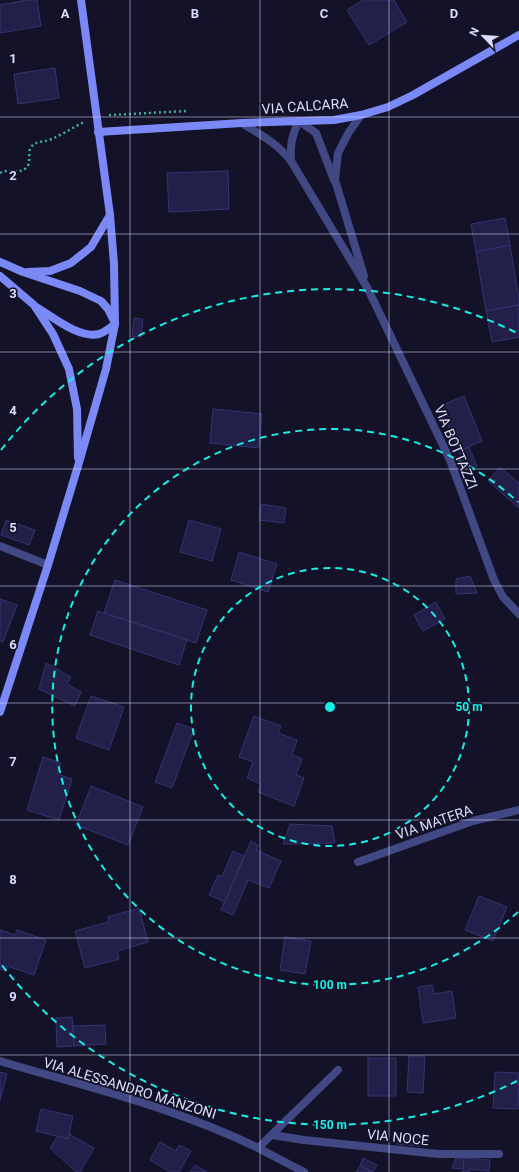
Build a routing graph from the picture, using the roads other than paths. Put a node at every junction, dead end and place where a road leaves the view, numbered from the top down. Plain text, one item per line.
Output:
1 (81, 0) edge
2 (519, 35) edge
3 (360, 115) junction
4 (299, 121) junction
5 (242, 123) junction
6 (98, 132) junction
7 (291, 161) junction
8 (335, 180) junction
9 (110, 215) junction
10 (0, 262) edge
11 (23, 272) junction
12 (0, 276) edge
13 (368, 289) junction
14 (34, 305) junction
15 (115, 324) junction
16 (78, 466) junction
17 (0, 546) edge
18 (48, 565) junction
19 (519, 614) edge
20 (0, 712) edge
21 (519, 810) edge
22 (358, 862) dead end
23 (0, 1061) edge
24 (338, 1070) dead end
25 (272, 1135) junction
26 (258, 1148) junction
27 (499, 1154) dead end
28 (304, 1172) edge

1 - 6 street
2 - 3 street, VIA CALCARA
3 - 4 street, VIA CALCARA
3 - 8 street
4 - 5 street, VIA CALCARA
4 - 7 street
4 - 8 street
5 - 6 street, VIA CALCARA
5 - 7 street
6 - 9 street
7 - 13 street
8 - 13 street
9 - 11 street
9 - 15 street
10 - 11 street
11 - 15 street
12 - 14 street
13 - 19 street, VIA BOTTAZZI
14 - 15 street
14 - 16 street
15 - 16 street
16 - 18 street
17 - 18 street
18 - 20 street
21 - 22 street, VIA MATERA
23 - 26 street, VIA ALESSANDRO MANZONI
24 - 25 street
25 - 26 street
25 - 27 street, VIA NOCE
26 - 28 street, VIA ALESSANDRO MANZONI

